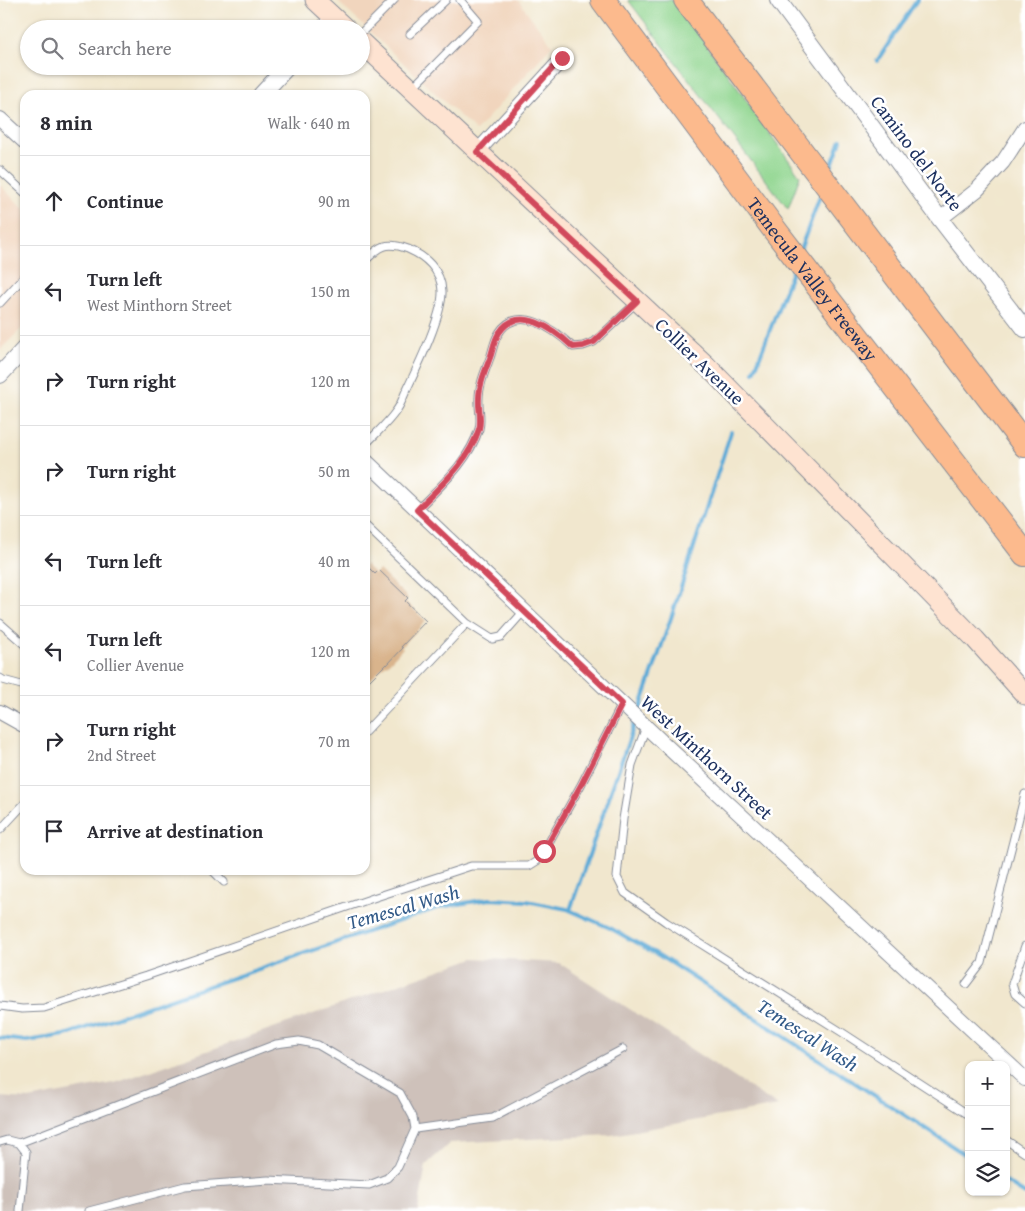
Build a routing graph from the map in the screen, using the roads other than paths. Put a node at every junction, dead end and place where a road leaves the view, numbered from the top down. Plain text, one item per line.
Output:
1 (315, 0) edge
2 (394, 0) edge
3 (446, 0) edge
4 (460, 0) edge
5 (603, 0) edge
6 (686, 0) edge
7 (778, 0) edge
8 (330, 20) edge
9 (370, 25) edge
10 (410, 34) dead end
11 (370, 50) edge
12 (562, 58) dead end
13 (280, 75) edge
14 (411, 89) junction
15 (266, 90) edge
16 (0, 118) edge
17 (1025, 128) edge
18 (20, 137) edge
19 (477, 152) junction
20 (0, 170) edge
21 (20, 189) edge
22 (940, 219) junction
23 (370, 257) edge
24 (20, 281) edge
25 (637, 301) junction
26 (0, 303) edge
27 (1025, 329) edge
28 (20, 353) edge
29 (1, 371) edge
30 (370, 440) edge
31 (1025, 445) edge
32 (370, 469) edge
33 (417, 510) junction
34 (370, 530) edge
35 (1025, 554) edge
36 (524, 611) junction
37 (0, 623) edge
38 (467, 623) junction
39 (20, 641) edge
40 (0, 678) edge
41 (20, 685) edge
42 (1025, 695) edge
43 (617, 699) junction
44 (0, 712) edge
45 (20, 723) edge
46 (370, 727) edge
47 (646, 727) junction
48 (1025, 794) edge
49 (20, 808) edge
50 (0, 830) edge
51 (217, 875) edge
52 (224, 882) dead end
53 (1025, 946) edge
54 (966, 984) dead end
55 (1025, 1003) edge
56 (0, 1006) edge
57 (623, 1049) dead end
58 (1025, 1079) edge
59 (965, 1112) edge
60 (415, 1129) junction
61 (0, 1142) edge
62 (19, 1143) junction
63 (1010, 1143) edge
64 (1025, 1153) edge
65 (20, 1211) edge
66 (89, 1211) edge

1 - 8 main road
2 - 9 lane
3 - 10 lane
4 - 14 lane
5 - 35 highway, Temecula Valley Freeway
6 - 31 highway
7 - 22 street, Camino del Norte
11 - 14 main road, Collier Avenue
12 - 19 street
13 - 15 street
14 - 19 main road, Collier Avenue
16 - 18 street
17 - 22 street
19 - 25 main road, Collier Avenue
20 - 21 lane
22 - 27 street, Camino del Norte
23 - 30 lane
24 - 26 lane
25 - 33 lane
25 - 42 main road, Collier Avenue
28 - 29 street
32 - 33 street, West Minthorn Street
33 - 36 street, West Minthorn Street
34 - 38 lane
36 - 38 lane
36 - 43 street, West Minthorn Street
37 - 39 lane
38 - 46 lane
40 - 41 lane
43 - 47 street, West Minthorn Street
43 - 56 lane
44 - 45 street
47 - 58 street, West Minthorn Street
47 - 59 lane
48 - 54 lane
49 - 50 lane
51 - 52 lane
53 - 55 lane
57 - 60 lane
60 - 62 lane
60 - 66 lane
61 - 62 lane
62 - 65 lane
63 - 64 lane

